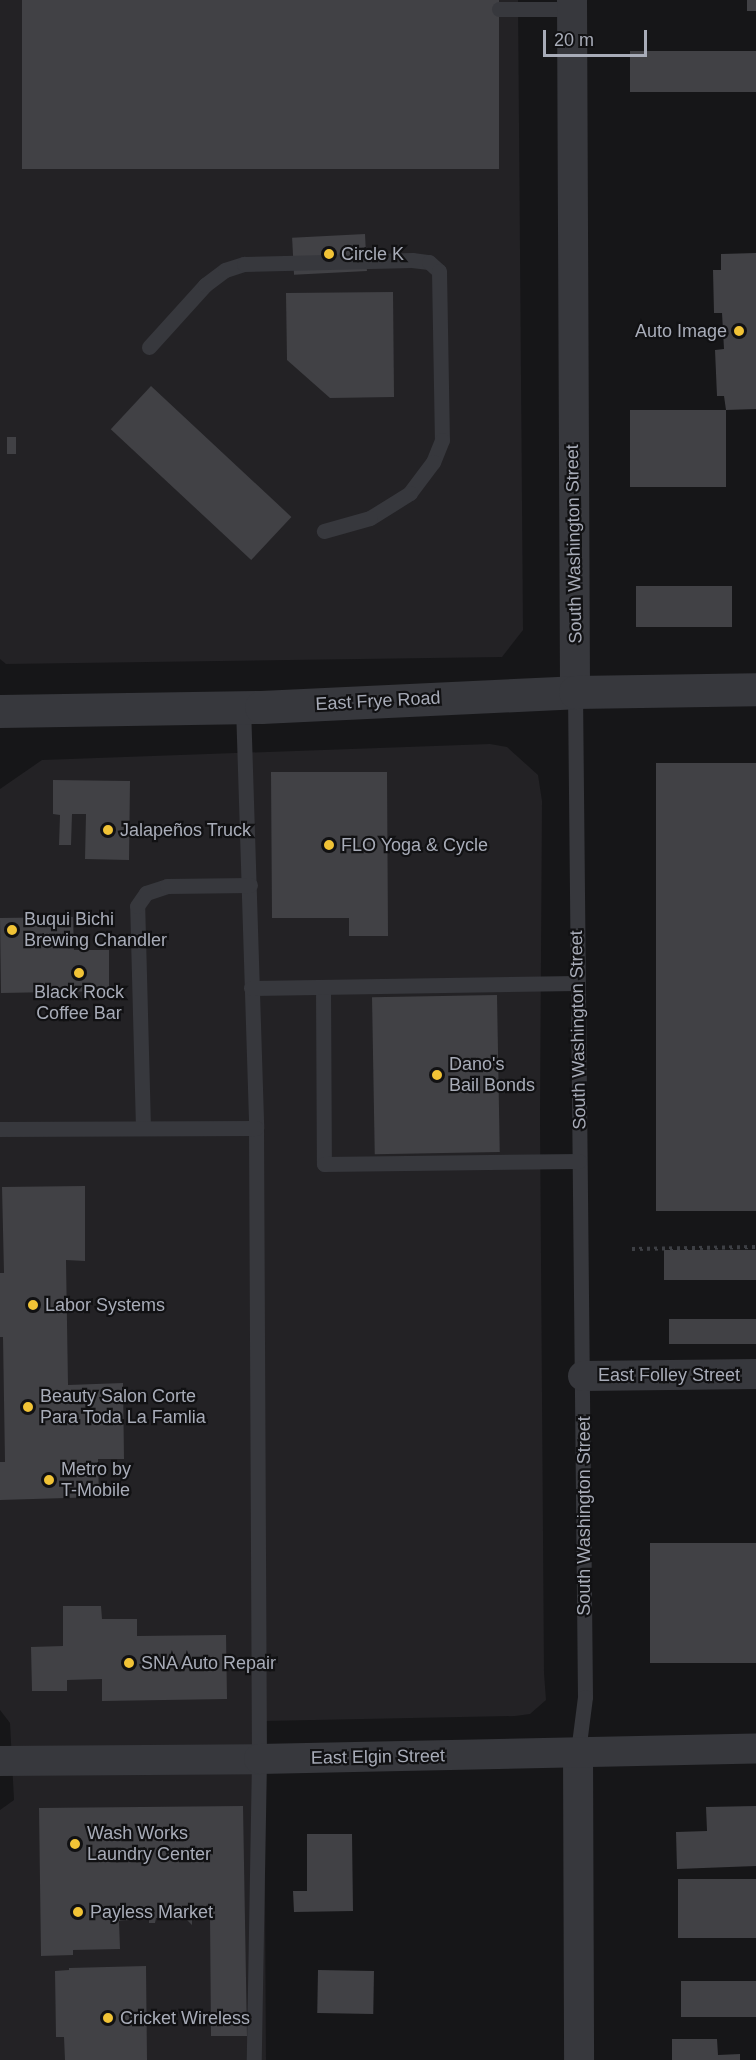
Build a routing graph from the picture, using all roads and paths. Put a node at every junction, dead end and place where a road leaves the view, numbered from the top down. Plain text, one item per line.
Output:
1 (572, 4) edge
2 (499, 9) dead end
3 (149, 346) dead end
4 (324, 531) dead end
5 (756, 689) edge
6 (575, 693) junction
7 (243, 706) junction
8 (0, 711) edge
9 (250, 885) junction
10 (577, 982) junction
11 (323, 987) junction
12 (251, 988) junction
13 (143, 1128) junction
14 (256, 1128) junction
15 (0, 1129) edge
16 (579, 1161) junction
17 (756, 1247) edge
18 (632, 1249) dead end
19 (756, 1374) edge
20 (583, 1376) junction
21 (756, 1749) edge
22 (578, 1752) junction
23 (259, 1759) junction
24 (0, 1761) edge
25 (254, 2060) edge
26 (579, 2060) edge

1 - 2 lane
1 - 6 street, South Washington Street
3 - 4 lane
5 - 6 street, East Frye Road
6 - 7 street, East Frye Road
6 - 10 lane, South Washington Street
7 - 8 street, East Frye Road
7 - 9 lane
9 - 12 lane
9 - 13 lane
10 - 11 lane
10 - 16 lane, South Washington Street
11 - 12 lane
11 - 16 lane
12 - 14 lane
13 - 14 lane
13 - 15 lane
14 - 23 lane
16 - 20 lane, South Washington Street
17 - 18 path
19 - 20 street, East Folley Street
20 - 22 lane, South Washington Street
21 - 22 street, East Elgin Street
22 - 23 street, East Elgin Street
22 - 26 street, South Washington Street
23 - 24 street, East Elgin Street
23 - 25 lane

